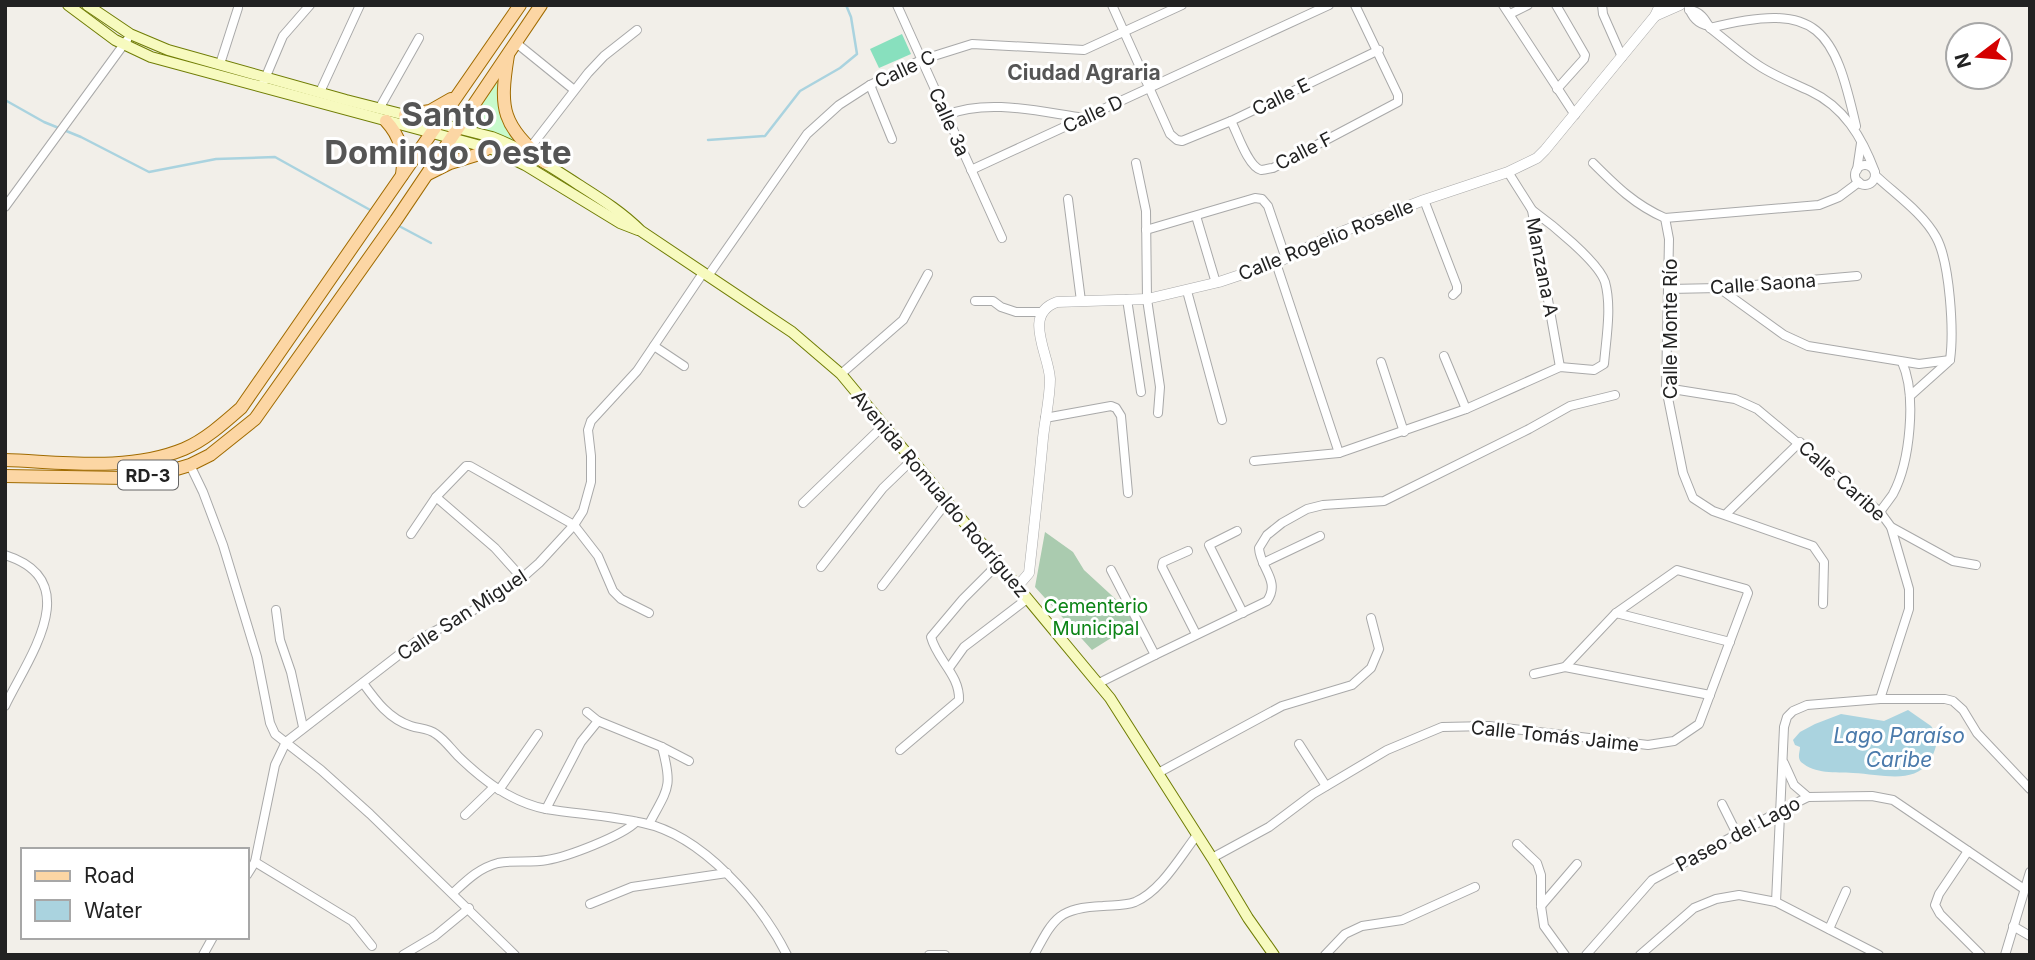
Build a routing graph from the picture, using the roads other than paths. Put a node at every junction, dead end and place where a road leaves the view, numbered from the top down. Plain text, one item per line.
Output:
1 (68, 5) edge
2 (87, 5) edge
3 (310, 5) edge
4 (520, 5) edge
5 (541, 5) edge
6 (897, 5) edge
7 (1112, 5) edge
8 (1182, 5) edge
9 (1329, 5) edge
10 (1355, 5) edge
11 (1503, 5) edge
12 (1528, 5) edge
13 (1556, 5) edge
14 (1602, 5) edge
15 (1660, 5) edge
16 (361, 6) edge
17 (1686, 7) edge
18 (238, 8) dead end
19 (1761, 9) dead end
20 (1803, 13) dead end
21 (1510, 14) junction
22 (1655, 16) junction
23 (1710, 27) junction
24 (637, 30) dead end
25 (1123, 33) junction
26 (130, 34) junction
27 (419, 38) dead end
28 (125, 46) junction
29 (512, 46) junction
30 (1379, 50) junction
31 (1622, 57) junction
32 (921, 60) junction
33 (220, 64) junction
34 (263, 81) junction
35 (870, 85) junction
36 (1149, 88) junction
37 (461, 89) junction
38 (573, 89) junction
39 (1557, 89) junction
40 (320, 92) junction
41 (379, 109) junction
42 (405, 115) junction
43 (946, 115) junction
44 (1575, 115) junction
45 (1085, 118) junction
46 (386, 121) junction
47 (1231, 121) junction
48 (434, 128) junction
49 (1857, 132) junction
50 (454, 133) junction
51 (892, 139) dead end
52 (1861, 143) junction
53 (488, 148) junction
54 (530, 148) junction
55 (545, 162) junction
56 (1136, 163) dead end
57 (1593, 163) dead end
58 (971, 170) junction
59 (1857, 170) junction
60 (1508, 172) junction
61 (1875, 174) junction
62 (425, 177) junction
63 (401, 178) junction
64 (1858, 182) junction
65 (1068, 199) dead end
66 (1424, 200) junction
67 (5, 207) edge
68 (1532, 210) junction
69 (1196, 216) junction
70 (1665, 218) junction
71 (641, 230) junction
72 (1146, 230) junction
73 (1002, 238) dead end
74 (1281, 261) junction
75 (705, 274) junction
76 (928, 274) dead end
77 (1857, 276) dead end
78 (1216, 283) junction
79 (1719, 288) junction
80 (1670, 289) junction
81 (1187, 291) junction
82 (1453, 295) dead end
83 (1127, 299) junction
84 (1147, 299) junction
85 (975, 301) dead end
86 (1081, 301) junction
87 (1043, 312) junction
88 (654, 346) junction
89 (1444, 356) dead end
90 (1950, 360) junction
91 (1381, 362) dead end
92 (1902, 362) junction
93 (684, 366) dead end
94 (1560, 368) junction
95 (841, 374) junction
96 (1666, 388) junction
97 (1141, 392) dead end
98 (1615, 395) dead end
99 (1910, 396) junction
100 (1466, 409) junction
101 (1158, 412) dead end
102 (1045, 418) junction
103 (1222, 420) dead end
104 (883, 426) junction
105 (1404, 432) junction
106 (1800, 442) junction
107 (1339, 453) junction
108 (5, 460) edge
109 (911, 461) junction
110 (1254, 461) dead end
111 (190, 465) junction
112 (5, 476) edge
113 (1128, 492) dead end
114 (436, 497) junction
115 (803, 503) dead end
116 (946, 503) junction
117 (1880, 512) junction
118 (1726, 514) junction
119 (574, 525) junction
120 (1891, 527) junction
121 (1237, 531) dead end
122 (411, 534) dead end
123 (1320, 536) dead end
124 (1188, 551) dead end
125 (5, 555) edge
126 (998, 564) junction
127 (1263, 564) junction
128 (1976, 565) dead end
129 (821, 568) dead end
130 (1111, 570) dead end
131 (522, 578) junction
132 (882, 586) dead end
133 (1017, 587) junction
134 (1027, 599) junction
135 (1823, 604) dead end
136 (276, 610) dead end
137 (649, 613) dead end
138 (1243, 613) junction
139 (1615, 613) junction
140 (1371, 618) dead end
141 (1196, 634) junction
142 (1730, 642) junction
143 (1155, 655) junction
144 (1565, 667) junction
145 (949, 668) junction
146 (1534, 674) dead end
147 (363, 683) junction
148 (1099, 683) junction
149 (1710, 695) junction
150 (1880, 699) junction
151 (6, 702) edge
152 (587, 712) dead end
153 (598, 721) junction
154 (303, 727) junction
155 (538, 734) dead end
156 (286, 742) junction
157 (1299, 744) dead end
158 (662, 747) junction
159 (900, 750) dead end
160 (1783, 757) junction
161 (690, 761) dead end
162 (1158, 773) junction
163 (1326, 786) junction
164 (496, 788) junction
165 (2030, 789) edge
166 (1808, 797) junction
167 (1722, 804) dead end
168 (546, 809) junction
169 (1780, 811) junction
170 (465, 815) dead end
171 (636, 822) junction
172 (649, 824) junction
173 (1737, 834) junction
174 (1197, 835) junction
175 (1517, 844) dead end
176 (1968, 851) junction
177 (1212, 858) junction
178 (255, 862) junction
179 (1577, 864) dead end
180 (248, 872) edge
181 (2030, 872) edge
182 (727, 873) junction
183 (1475, 887) dead end
184 (2024, 889) junction
185 (1846, 891) dead end
186 (453, 893) junction
187 (1776, 901) junction
188 (590, 904) dead end
189 (1541, 906) junction
190 (469, 908) junction
191 (2013, 926) junction
192 (1829, 929) junction
193 (2030, 936) edge
194 (372, 946) dead end
195 (403, 955) edge
196 (516, 955) edge
197 (787, 955) edge
198 (929, 955) edge
199 (945, 955) edge
200 (1034, 955) edge
201 (1274, 955) edge
202 (1325, 955) edge
203 (1565, 955) edge
204 (1586, 955) edge
205 (1640, 955) edge
206 (1879, 955) edge
207 (1981, 955) edge
208 (2005, 955) edge

1 - 28 main road
2 - 26 main road
3 - 34 street
4 - 37 main road, RD-3
5 - 29 main road, RD-3
6 - 32 street, Calle 3a
7 - 25 street
8 - 25 street, Calle C
9 - 36 street, Calle D
10 - 30 street
11 - 21 street
12 - 21 street
13 - 39 street
14 - 31 street
15 - 22 street, Calle Rogelio Roselle
16 - 40 street
17 - 22 street, Calle Rogelio Roselle
17 - 23 street
18 - 33 street
19 - 23 street
20 - 49 street
21 - 39 street
22 - 31 street, Calle Rogelio Roselle
23 - 49 street
24 - 38 street
25 - 32 street, Calle C
25 - 36 street
26 - 28 street
26 - 33 main road
27 - 41 street
28 - 34 main road
28 - 67 street
29 - 38 street
29 - 50 main road, RD-3
29 - 54 main road
30 - 47 street, Calle E
30 - 47 street, Calle F
31 - 44 street, Calle Rogelio Roselle
32 - 35 street, Calle C
32 - 43 street, Calle 3a
33 - 34 main road
34 - 40 main road
34 - 46 main road
35 - 51 street
35 - 75 street, Calle C
36 - 45 street, Calle D
36 - 47 street, Calle E
37 - 42 main road
37 - 48 main road, RD-3
38 - 54 street
39 - 44 street
40 - 41 main road
41 - 42 main road
42 - 48 main road
43 - 45 street
43 - 58 street, Calle 3a
44 - 60 street, Calle Rogelio Roselle
45 - 58 street, Calle D
46 - 48 main road
46 - 63 main road
48 - 50 main road
48 - 63 main road, RD-3
49 - 52 street
50 - 53 main road, Avenida Romualdo Rodríguez
50 - 55 main road, Avenida Romualdo Rodríguez
50 - 62 main road, RD-3
52 - 59 street
52 - 61 street
53 - 62 main road
53 - 71 main road, Avenida Romualdo Rodríguez
54 - 55 main road
55 - 71 main road, Avenida Romualdo Rodríguez
56 - 72 street
57 - 70 street
58 - 73 street, Calle 3a
59 - 61 street
59 - 64 street
60 - 66 street, Calle Rogelio Roselle
60 - 68 street, Manzana A
61 - 64 street
61 - 90 street
62 - 111 main road, RD-3
63 - 108 main road, RD-3
64 - 70 street
65 - 86 street
66 - 74 street, Calle Rogelio Roselle
66 - 82 street
68 - 94 street, Manzana A
68 - 94 street
69 - 72 street
69 - 74 street
69 - 78 street
70 - 80 street, Calle Monte Río
71 - 75 main road, Avenida Romualdo Rodríguez
72 - 84 street
74 - 78 street, Calle Rogelio Roselle
74 - 107 street
75 - 88 street, Calle San Miguel
75 - 95 main road, Avenida Romualdo Rodríguez
76 - 95 street
77 - 79 street, Calle Saona
78 - 81 street, Calle Rogelio Roselle
79 - 80 street, Calle Saona
79 - 92 street
80 - 96 street, Calle Monte Río
81 - 84 street, Calle Rogelio Roselle
81 - 103 street
83 - 84 street, Calle Rogelio Roselle
83 - 86 street, Calle Rogelio Roselle
83 - 97 street
84 - 101 street
85 - 87 street
86 - 87 street, Calle Rogelio Roselle
87 - 102 street
88 - 93 street
88 - 119 street, Calle San Miguel
89 - 100 street
90 - 92 street
90 - 99 street
91 - 105 street
92 - 99 street
94 - 100 street
95 - 104 main road, Avenida Romualdo Rodríguez
96 - 106 street, Calle Caribe
96 - 118 street, Calle Monte Río
98 - 127 street
99 - 117 street
100 - 105 street
102 - 113 street
102 - 133 street
104 - 109 main road, Avenida Romualdo Rodríguez
104 - 115 street
105 - 107 street
106 - 117 street, Calle Caribe
106 - 118 street
107 - 110 street
109 - 116 main road, Avenida Romualdo Rodríguez
109 - 129 street
111 - 112 main road, RD-3
111 - 156 street
114 - 119 street
114 - 122 street
114 - 131 street
116 - 126 main road, Avenida Romualdo Rodríguez
116 - 132 street
117 - 120 street, Calle Caribe
118 - 135 street, Calle Monte Río
119 - 131 street, Calle San Miguel
119 - 137 street
120 - 128 street
120 - 150 street, Calle Caribe
121 - 138 street
123 - 127 street
124 - 141 street
125 - 151 street
126 - 133 main road, Avenida Romualdo Rodríguez
126 - 145 street
127 - 138 street
130 - 143 street
131 - 147 street, Calle San Miguel
133 - 134 main road, Avenida Romualdo Rodríguez
134 - 145 street
134 - 148 main road, Avenida Romualdo Rodríguez
136 - 154 street
138 - 141 street
139 - 142 street
139 - 142 street, Calle Tomás Jaime
139 - 144 street, Calle Tomás Jaime
140 - 162 street
141 - 143 street
142 - 149 street, Calle Tomás Jaime
143 - 148 street
144 - 146 street
144 - 149 street
145 - 159 street
147 - 154 street, Calle San Miguel
147 - 164 street
148 - 162 main road, Avenida Romualdo Rodríguez
149 - 163 street, Calle Tomás Jaime
150 - 160 street
150 - 165 street
152 - 153 street
153 - 158 street
153 - 168 street
154 - 156 street, Calle San Miguel
155 - 164 street
156 - 178 street, Calle San Miguel
156 - 186 street
157 - 163 street
158 - 161 street
158 - 172 street
160 - 166 street
160 - 169 street
162 - 174 main road, Avenida Romualdo Rodríguez
163 - 177 street, Calle Tomás Jaime
164 - 168 street
164 - 170 street
166 - 169 street, Paseo del Lago
166 - 176 street, Paseo del Lago
167 - 173 street
168 - 171 street
169 - 173 street, Paseo del Lago
169 - 187 street
171 - 172 street
171 - 186 street
172 - 182 street
173 - 204 street, Paseo del Lago
174 - 177 main road, Avenida Romualdo Rodríguez
174 - 200 street
175 - 189 street
176 - 184 street, Paseo del Lago
176 - 207 street
177 - 201 main road, Avenida Romualdo Rodríguez
178 - 180 street, Calle San Miguel
178 - 194 street
179 - 189 street
181 - 184 street
182 - 188 street
182 - 197 street
183 - 202 street
184 - 191 street
185 - 192 street
186 - 190 street
187 - 192 street
187 - 205 street
189 - 203 street
190 - 195 street
190 - 196 street
191 - 193 street
191 - 208 street
192 - 206 street
198 - 199 street

